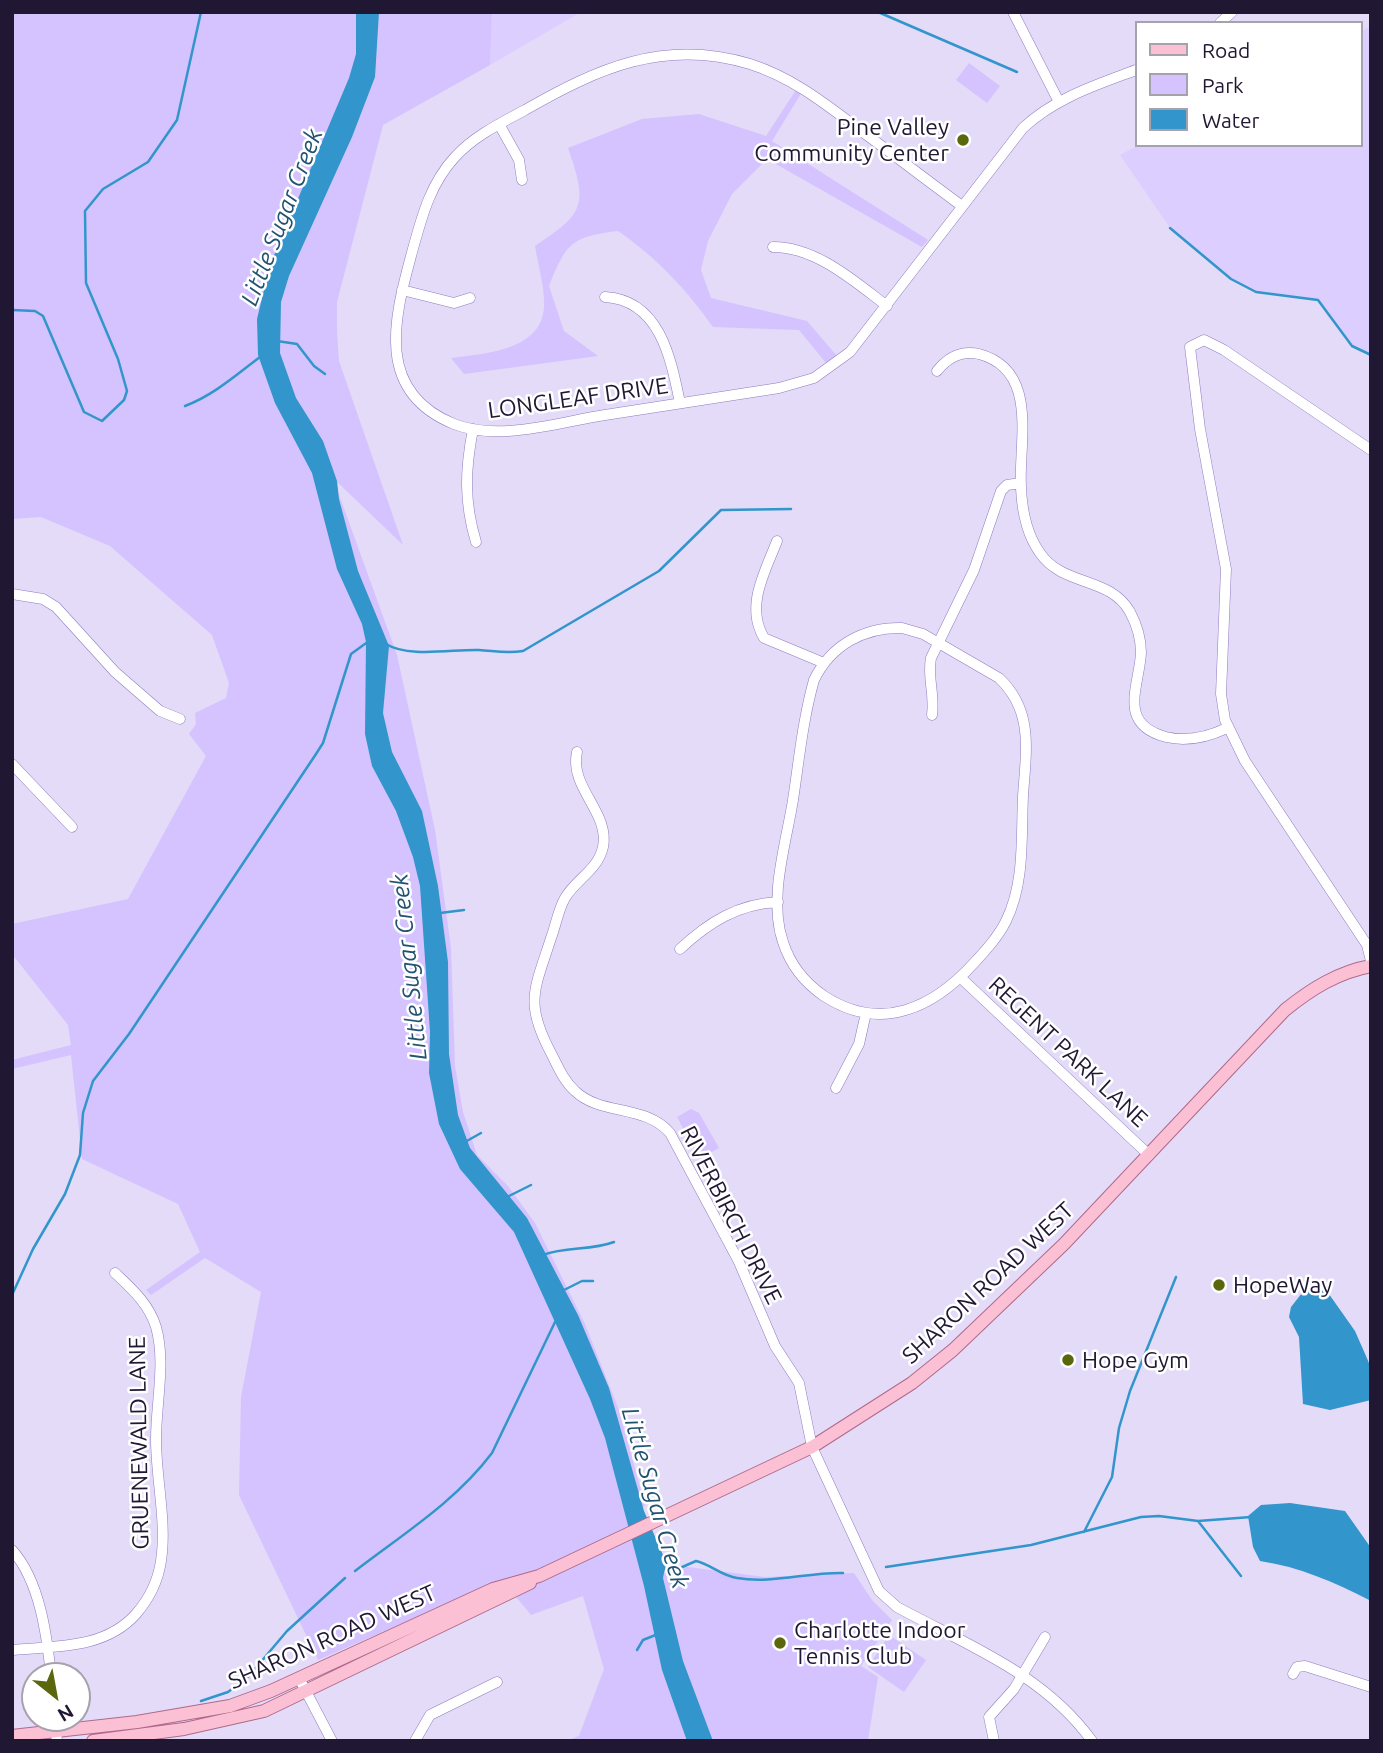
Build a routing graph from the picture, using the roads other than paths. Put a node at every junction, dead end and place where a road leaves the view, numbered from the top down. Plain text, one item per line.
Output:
1 (1013, 12) edge
2 (1134, 71) edge
3 (1059, 102) junction
4 (499, 124) junction
5 (522, 180) dead end
6 (962, 206) junction
7 (773, 247) dead end
8 (402, 290) junction
9 (605, 297) dead end
10 (470, 298) dead end
11 (887, 306) junction
12 (937, 371) dead end
13 (680, 403) junction
14 (473, 429) junction
15 (1371, 450) edge
16 (1021, 483) junction
17 (777, 541) dead end
18 (475, 542) dead end
19 (12, 594) edge
20 (939, 643) junction
21 (824, 663) junction
22 (932, 715) dead end
23 (180, 719) dead end
24 (1227, 728) junction
25 (577, 752) dead end
26 (12, 764) edge
27 (72, 827) dead end
28 (778, 902) junction
29 (680, 949) dead end
30 (1371, 961) edge
31 (1371, 966) edge
32 (961, 978) junction
33 (866, 1013) junction
34 (836, 1088) dead end
35 (1149, 1155) junction
36 (115, 1273) dead end
37 (812, 1447) junction
38 (12, 1550) edge
39 (539, 1576) junction
40 (1045, 1637) dead end
41 (47, 1647) junction
42 (12, 1650) edge
43 (49, 1662) edge
44 (1023, 1674) junction
45 (1293, 1674) dead end
46 (299, 1678) junction
47 (497, 1682) dead end
48 (1371, 1687) edge
49 (305, 1691) junction
50 (91, 1727) edge
51 (41, 1732) edge
52 (12, 1736) edge
53 (93, 1741) edge
54 (332, 1741) edge
55 (415, 1741) edge
56 (993, 1741) edge
57 (1092, 1741) edge

1 - 3 street
2 - 3 street, LONGLEAF DRIVE
3 - 6 street, LONGLEAF DRIVE
4 - 5 street
4 - 6 street, LONGLEAF DRIVE
4 - 8 street, LONGLEAF DRIVE
6 - 11 street, LONGLEAF DRIVE
7 - 11 street
8 - 10 street
8 - 14 street, LONGLEAF DRIVE
9 - 13 street
11 - 13 street, LONGLEAF DRIVE
12 - 16 street
13 - 14 street, LONGLEAF DRIVE
14 - 18 street
15 - 24 street
16 - 20 street
16 - 24 street
17 - 21 street
19 - 23 street
20 - 21 street
20 - 22 street
20 - 32 street
21 - 28 street
24 - 30 street
25 - 37 street, RIVERBIRCH DRIVE
26 - 27 street
28 - 29 street
28 - 33 street
31 - 35 main road, SHARON ROAD WEST
32 - 33 street
32 - 35 street, REGENT PARK LANE
33 - 34 street
35 - 37 main road, SHARON ROAD WEST
36 - 41 street, GRUENEWALD LANE
37 - 39 main road, SHARON ROAD WEST
37 - 44 street, RIVERBIRCH DRIVE
38 - 41 street
39 - 46 main road, SHARON ROAD WEST
39 - 49 main road, SHARON ROAD WEST
40 - 44 street
41 - 42 street, GRUENEWALD LANE
41 - 43 street
44 - 56 street
44 - 57 street, RIVERBIRCH DRIVE
45 - 48 street
46 - 49 street
46 - 50 main road, SHARON ROAD WEST
47 - 55 street
49 - 53 main road, SHARON ROAD WEST
49 - 54 street
51 - 52 main road, SHARON ROAD WEST

